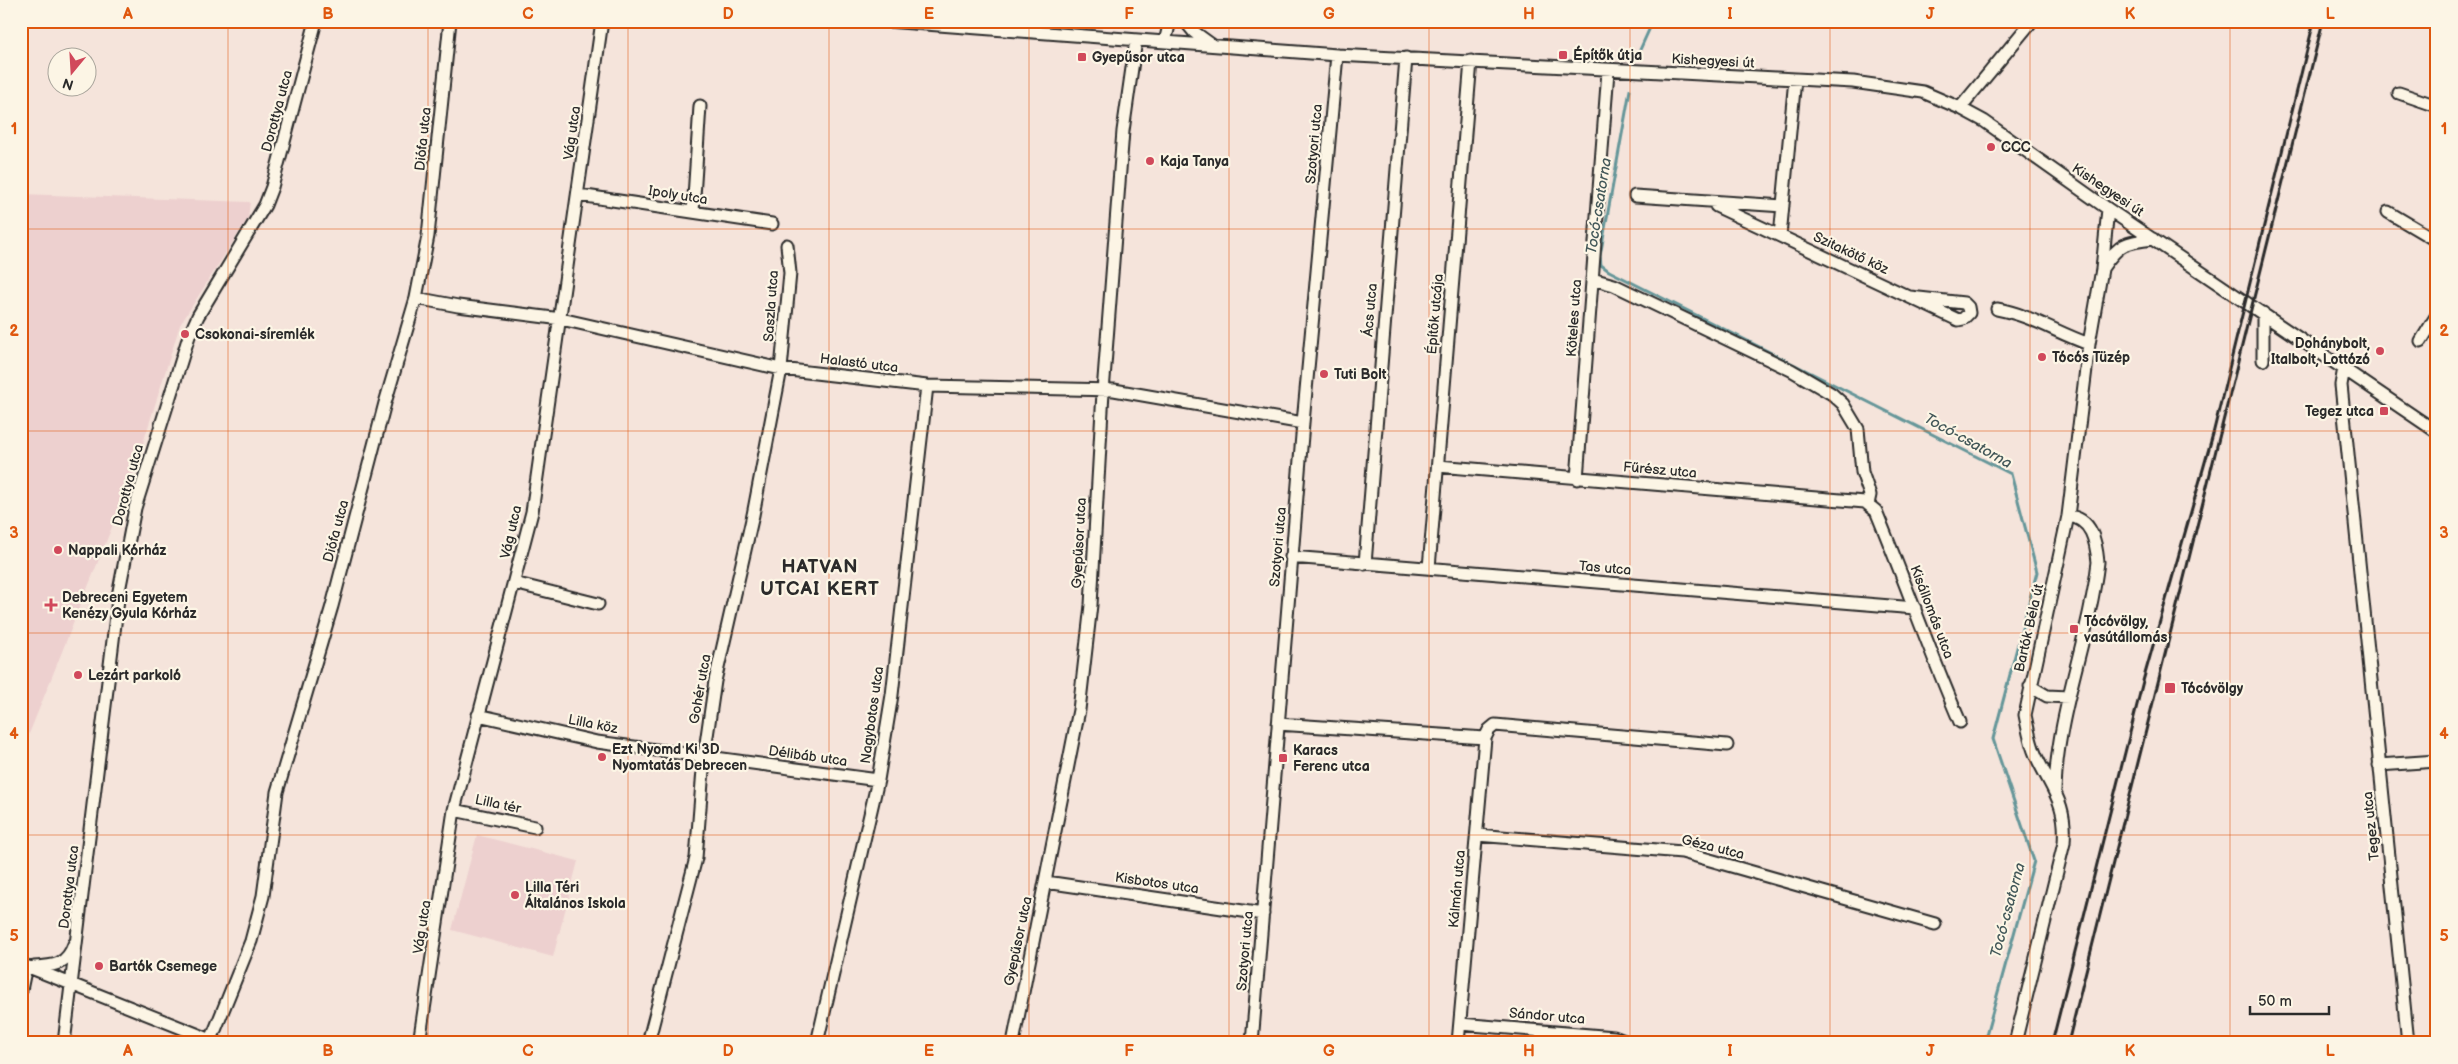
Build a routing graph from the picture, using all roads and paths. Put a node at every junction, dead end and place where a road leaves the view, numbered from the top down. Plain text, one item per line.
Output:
1 (316, 21) edge
2 (450, 21) edge
3 (602, 21) edge
4 (886, 21) edge
5 (1170, 21) edge
6 (1185, 21) edge
7 (2032, 21) edge
8 (1136, 40) junction
9 (1165, 42) junction
10 (1214, 46) junction
11 (1337, 55) junction
12 (1406, 58) junction
13 (1471, 62) junction
14 (1608, 71) junction
15 (1795, 79) junction
16 (2399, 92) dead end
17 (700, 106) dead end
18 (2437, 106) edge
19 (1960, 108) junction
20 (579, 195) junction
21 (1635, 196) dead end
22 (1710, 203) junction
23 (1753, 205) junction
24 (1783, 206) junction
25 (2108, 209) junction
26 (693, 212) junction
27 (2388, 212) dead end
28 (1748, 221) junction
29 (772, 224) dead end
30 (1780, 236) junction
31 (2153, 239) junction
32 (2437, 241) edge
33 (787, 246) dead end
34 (2102, 268) junction
35 (1592, 279) junction
36 (1910, 296) dead end
37 (416, 298) junction
38 (1997, 309) dead end
39 (2264, 313) junction
40 (2437, 315) edge
41 (561, 319) junction
42 (2421, 341) dead end
43 (2089, 344) junction
44 (2263, 360) dead end
45 (2344, 368) junction
46 (781, 369) junction
47 (927, 386) junction
48 (1103, 392) junction
49 (1303, 423) junction
50 (2437, 432) edge
51 (1438, 466) junction
52 (1577, 479) junction
53 (1872, 508) junction
54 (2068, 516) junction
55 (1291, 557) junction
56 (1365, 564) junction
57 (1430, 568) junction
58 (514, 583) junction
59 (598, 604) dead end
60 (1916, 608) junction
61 (2030, 686) junction
62 (2069, 697) junction
63 (478, 716) junction
64 (1960, 722) dead end
65 (1278, 724) junction
66 (1485, 738) junction
67 (1727, 745) dead end
68 (704, 757) junction
69 (2437, 761) edge
70 (2379, 766) junction
71 (878, 780) junction
72 (2055, 792) junction
73 (454, 810) junction
74 (535, 827) dead end
75 (1477, 835) junction
76 (1046, 882) junction
77 (1263, 914) junction
78 (1935, 924) dead end
79 (79, 925) junction
80 (26, 966) edge
81 (73, 985) junction
82 (21, 990) edge
83 (1460, 1024) junction
84 (215, 1041) edge
85 (64, 1043) edge
86 (419, 1043) edge
87 (648, 1043) edge
88 (817, 1043) edge
89 (1013, 1043) edge
90 (1252, 1043) edge
91 (1458, 1043) edge
92 (1630, 1043) edge
93 (2015, 1043) edge
94 (2408, 1043) edge

1 - 79 street, Dorottya utca
2 - 37 street, Diófa utca
3 - 20 street, Vág utca
4 - 8 street, Kishegyesi út
5 - 9 street
6 - 10 street
7 - 19 street
8 - 9 street, Kishegyesi út
8 - 48 street, Gyepűsor utca
9 - 10 street, Kishegyesi út
10 - 11 street, Kishegyesi út
11 - 12 street, Kishegyesi út
11 - 49 street, Szotyori utca
12 - 13 street, Kishegyesi út
12 - 56 street, Ács utca
13 - 14 street, Kishegyesi út
13 - 51 street, Építők utcája
14 - 15 street, Kishegyesi út
14 - 35 street, Köteles utca
15 - 19 street, Kishegyesi út
15 - 24 street
16 - 18 street
17 - 26 street
19 - 25 street, Kishegyesi út
20 - 26 street, Ipoly utca
20 - 41 street, Vág utca
21 - 22 street, Szitakötő köz
22 - 23 street, Szitakötő köz
22 - 28 street, Szitakötő köz
23 - 24 street, Szitakötő köz
23 - 28 street
24 - 30 street
25 - 31 street, Kishegyesi út
25 - 34 street, Bartók Béla út
26 - 29 street, Ipoly utca
27 - 32 street
28 - 30 street, Szitakötő köz
30 - 36 street, Szitakötő köz
31 - 34 street
31 - 39 street, Kishegyesi út
33 - 46 street, Saszla utca
34 - 43 street, Bartók Béla út
35 - 52 street, Köteles utca
35 - 53 street, Kisállomás utca
37 - 41 street, Halastó utca
37 - 84 street, Diófa utca
38 - 43 street
39 - 44 street
39 - 45 street, Kishegyesi út
40 - 42 street
41 - 46 street, Halastó utca
41 - 58 street, Vág utca
43 - 54 street, Bartók Béla út
45 - 50 street, Kishegyesi út
45 - 70 street, Tegez utca
46 - 47 street, Halastó utca
46 - 68 street, Gohér utca
47 - 48 street, Halastó utca
47 - 71 street, Nagybotos utca
48 - 49 street, Halastó utca
48 - 76 street, Gyepűsor utca
49 - 55 street, Szotyori utca
51 - 52 street, Fűrész utca
51 - 57 street, Építők utcája
52 - 53 street, Fűrész utca
53 - 60 street, Kisállomás utca
54 - 61 street, Bartók Béla út
54 - 62 street
55 - 56 street, Tas utca
55 - 65 street, Szotyori utca
56 - 57 street, Tas utca
57 - 60 street, Tas utca
58 - 59 street
58 - 63 street, Vág utca
60 - 64 street, Kisállomás utca
61 - 62 street
61 - 72 street, Bartók Béla út
62 - 72 street
63 - 68 street, Lilla köz
63 - 73 street, Vág utca
65 - 66 street
65 - 77 street, Szotyori utca
66 - 67 street
66 - 75 street, Kálmán utca
68 - 71 street, Délibáb utca
68 - 87 street, Gohér utca
69 - 70 street
70 - 94 street, Tegez utca
71 - 88 street, Nagybotos utca
72 - 93 street, Bartók Béla út
73 - 74 street, Lilla tér
73 - 86 street, Vág utca
75 - 78 street, Géza utca
75 - 83 street, Kálmán utca
76 - 77 street, Kisbotos utca
76 - 89 street, Gyepűsor utca
77 - 90 street, Szotyori utca
79 - 80 street
79 - 81 street, Dorottya utca
80 - 81 street
80 - 82 street
81 - 84 street
81 - 85 street, Dorottya utca
83 - 91 street, Kálmán utca
83 - 92 street, Sándor utca

